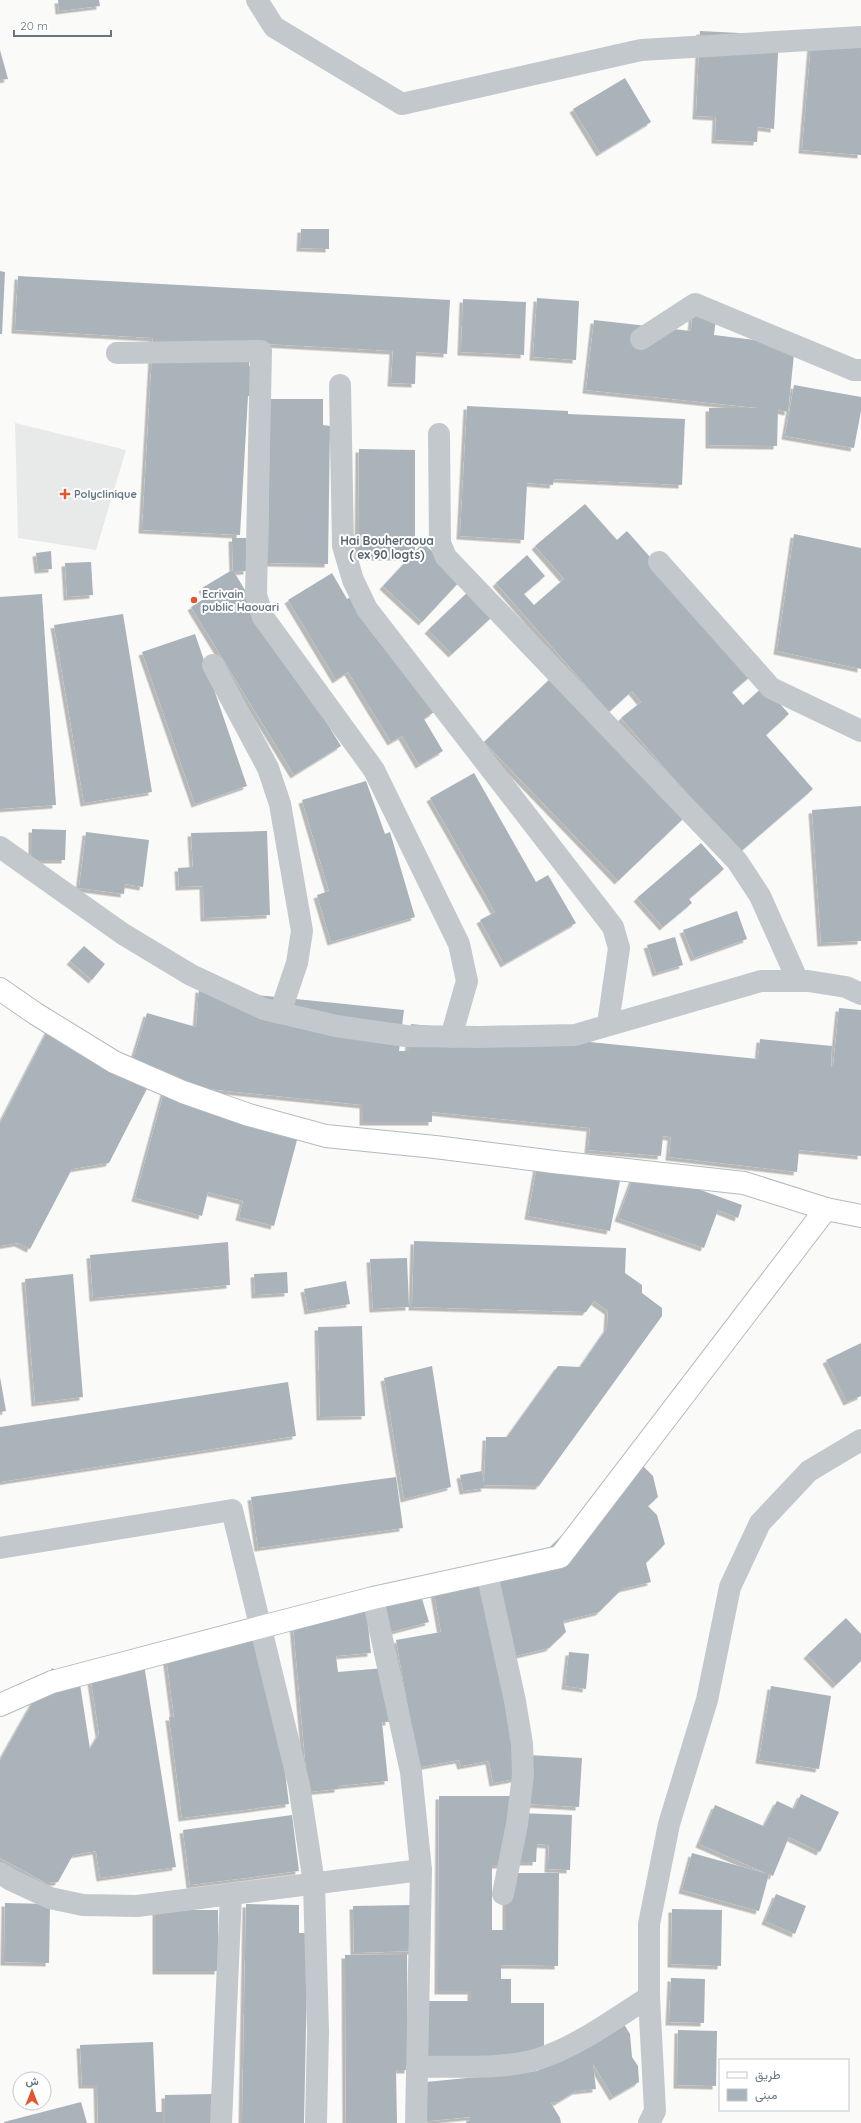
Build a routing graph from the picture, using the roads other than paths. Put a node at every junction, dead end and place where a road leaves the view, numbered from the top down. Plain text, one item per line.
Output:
1 (257, 0) edge
2 (861, 37) edge
3 (641, 339) dead end
4 (117, 353) dead end
5 (861, 370) edge
6 (340, 385) dead end
7 (439, 434) dead end
8 (659, 562) dead end
9 (213, 665) dead end
10 (861, 731) edge
11 (0, 847) edge
12 (798, 981) junction
13 (0, 989) edge
14 (861, 994) edge
15 (280, 1013) junction
16 (608, 1024) junction
17 (451, 1037) junction
18 (826, 1209) junction
19 (861, 1216) edge
20 (861, 1440) edge
21 (0, 1548) edge
22 (487, 1573) junction
23 (373, 1598) junction
24 (261, 1627) junction
25 (0, 1705) edge
26 (421, 1870) junction
27 (0, 1873) edge
28 (314, 1883) junction
29 (231, 1894) junction
30 (503, 1894) dead end
31 (649, 1997) junction
32 (417, 2067) junction
33 (221, 2123) edge
34 (316, 2123) edge
35 (416, 2123) edge
36 (649, 2123) edge

1 - 2 street
3 - 5 street
4 - 17 street
6 - 16 street
7 - 12 street
8 - 10 street
9 - 15 street
11 - 15 street
12 - 14 street
12 - 16 street
13 - 18 street
15 - 17 street
16 - 17 street
18 - 19 street
18 - 22 street
20 - 31 street
21 - 24 street
22 - 23 street
22 - 30 street
23 - 24 street
23 - 26 street
24 - 25 street
24 - 28 street
26 - 28 street
26 - 32 street
27 - 29 street
28 - 29 street
28 - 34 street
29 - 33 street
31 - 32 street
31 - 36 street
32 - 35 street

